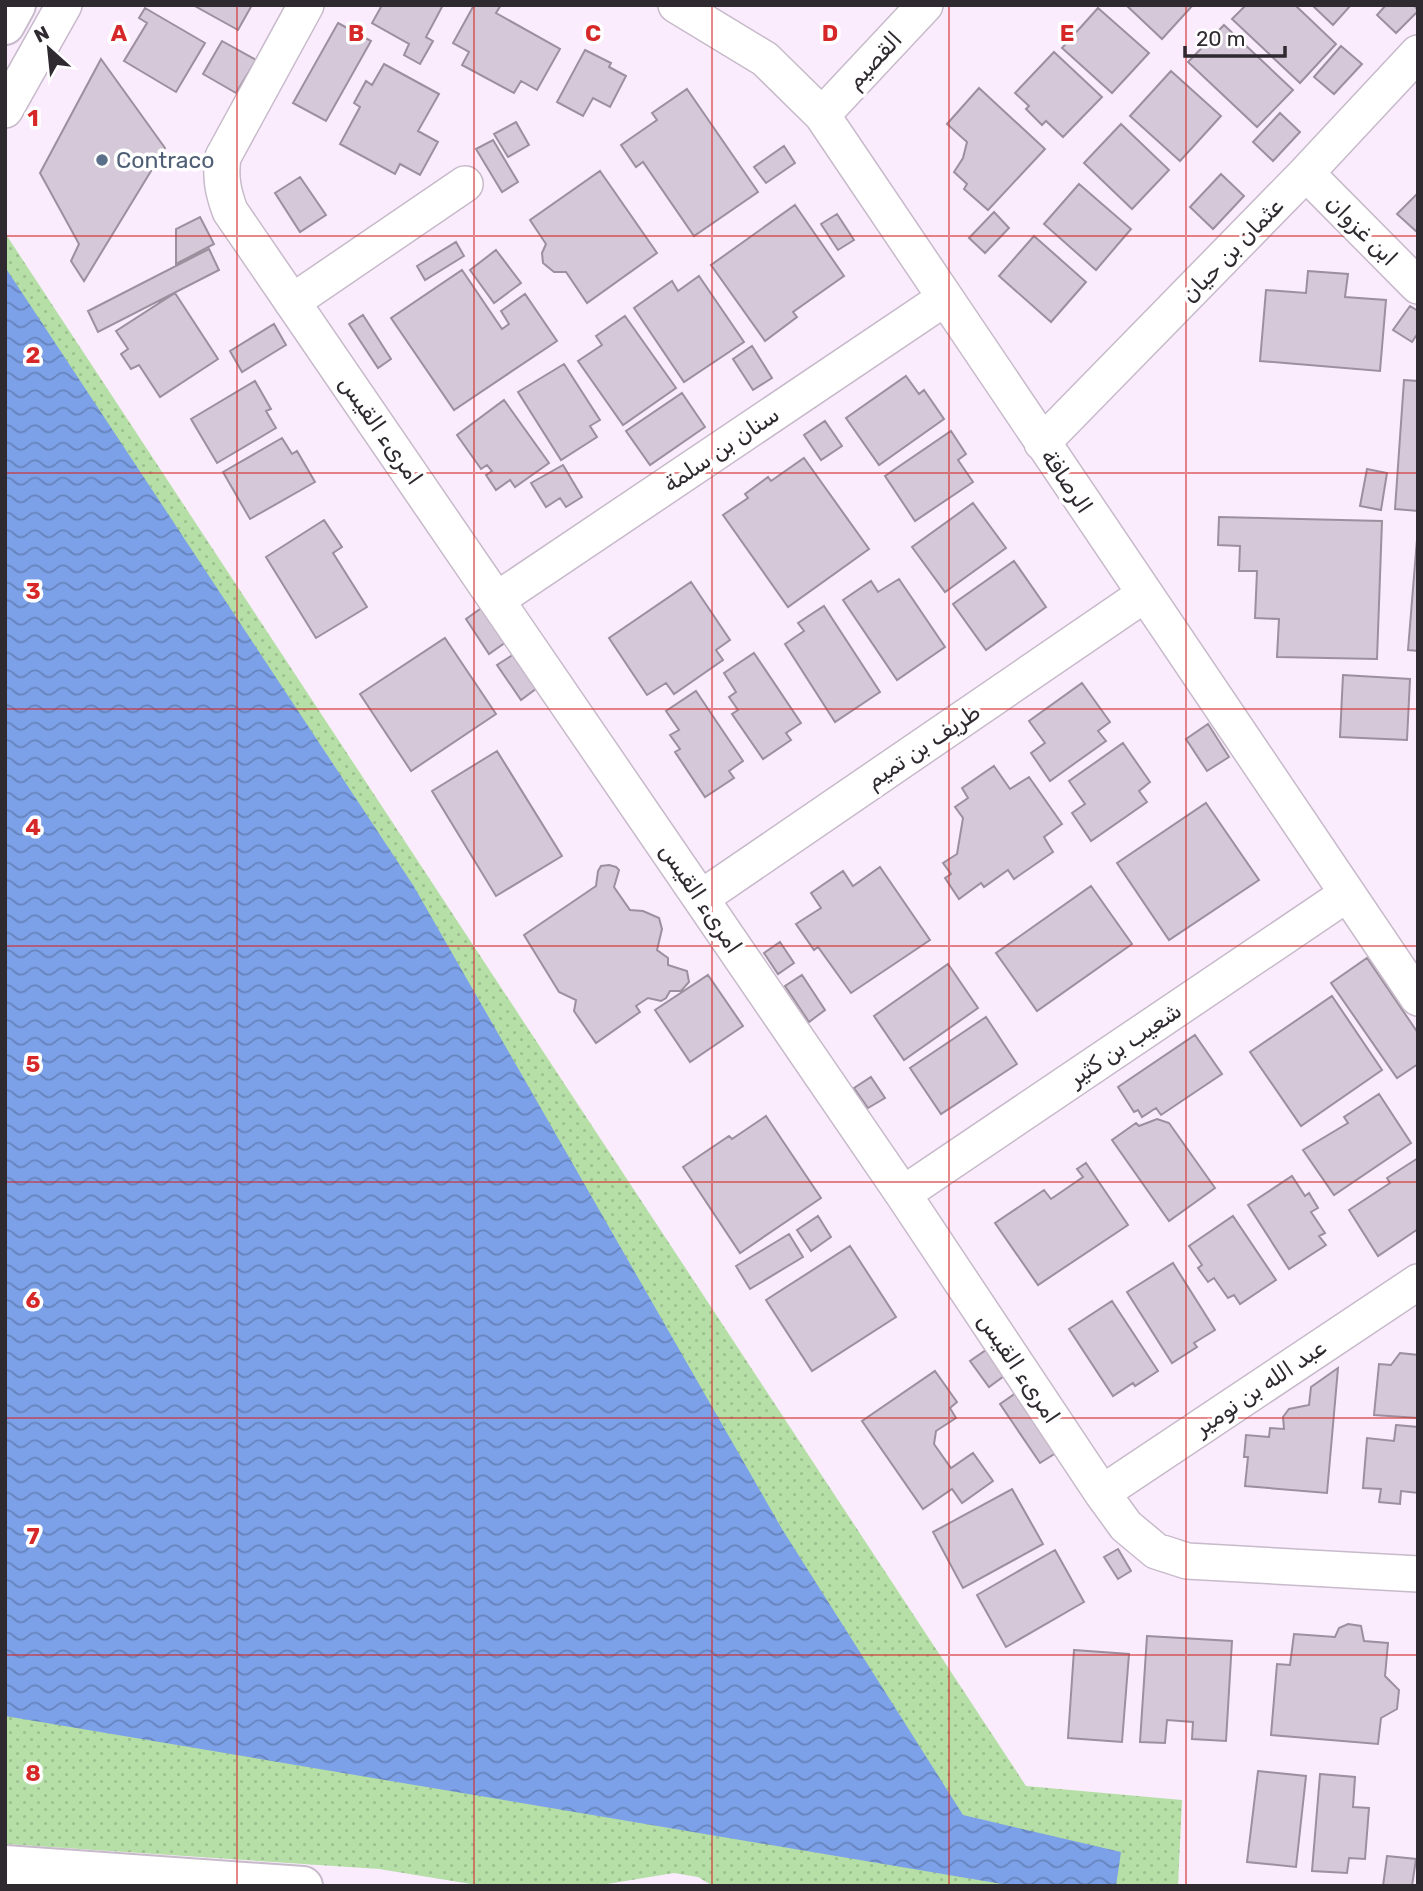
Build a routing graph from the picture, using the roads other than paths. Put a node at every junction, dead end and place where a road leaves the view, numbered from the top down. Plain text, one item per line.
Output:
1 (16, 5) edge
2 (64, 5) edge
3 (306, 5) edge
4 (676, 5) edge
5 (925, 5) edge
6 (5, 24) edge
7 (1418, 53) edge
8 (5, 110) edge
9 (822, 115) junction
10 (1306, 173) junction
11 (465, 184) dead end
12 (1418, 286) edge
13 (945, 298) junction
14 (292, 302) junction
15 (1042, 443) junction
16 (1145, 594) junction
17 (498, 599) junction
18 (1347, 894) junction
19 (701, 898) junction
20 (1418, 998) edge
21 (904, 1194) junction
22 (1418, 1282) edge
23 (1102, 1493) junction
24 (1418, 1574) edge
25 (5, 1865) edge
26 (303, 1886) edge

1 - 6 street
2 - 8 street
3 - 14 street, امرىء القيس
4 - 9 street, الرصافة
5 - 9 street, القصيم
7 - 10 street, عثمان بن حيان
9 - 13 street, الرصافة
10 - 12 street, ابن غزوان
10 - 15 street, عثمان بن حيان
11 - 14 street
13 - 15 street, الرصافة
13 - 17 street, سنان بن سلمة
14 - 17 street, امرىء القيس
15 - 16 street, الرصافة
16 - 18 street, الرصافة
16 - 19 street, طريف بن تميم
17 - 19 street, امرىء القيس
18 - 20 street, الرصافة
18 - 21 street, شعيب بن كثير
19 - 21 street, امرىء القيس
21 - 23 street, امرىء القيس
22 - 23 street, عبد الله بن نومير
23 - 24 street, امرىء القيس
25 - 26 street

